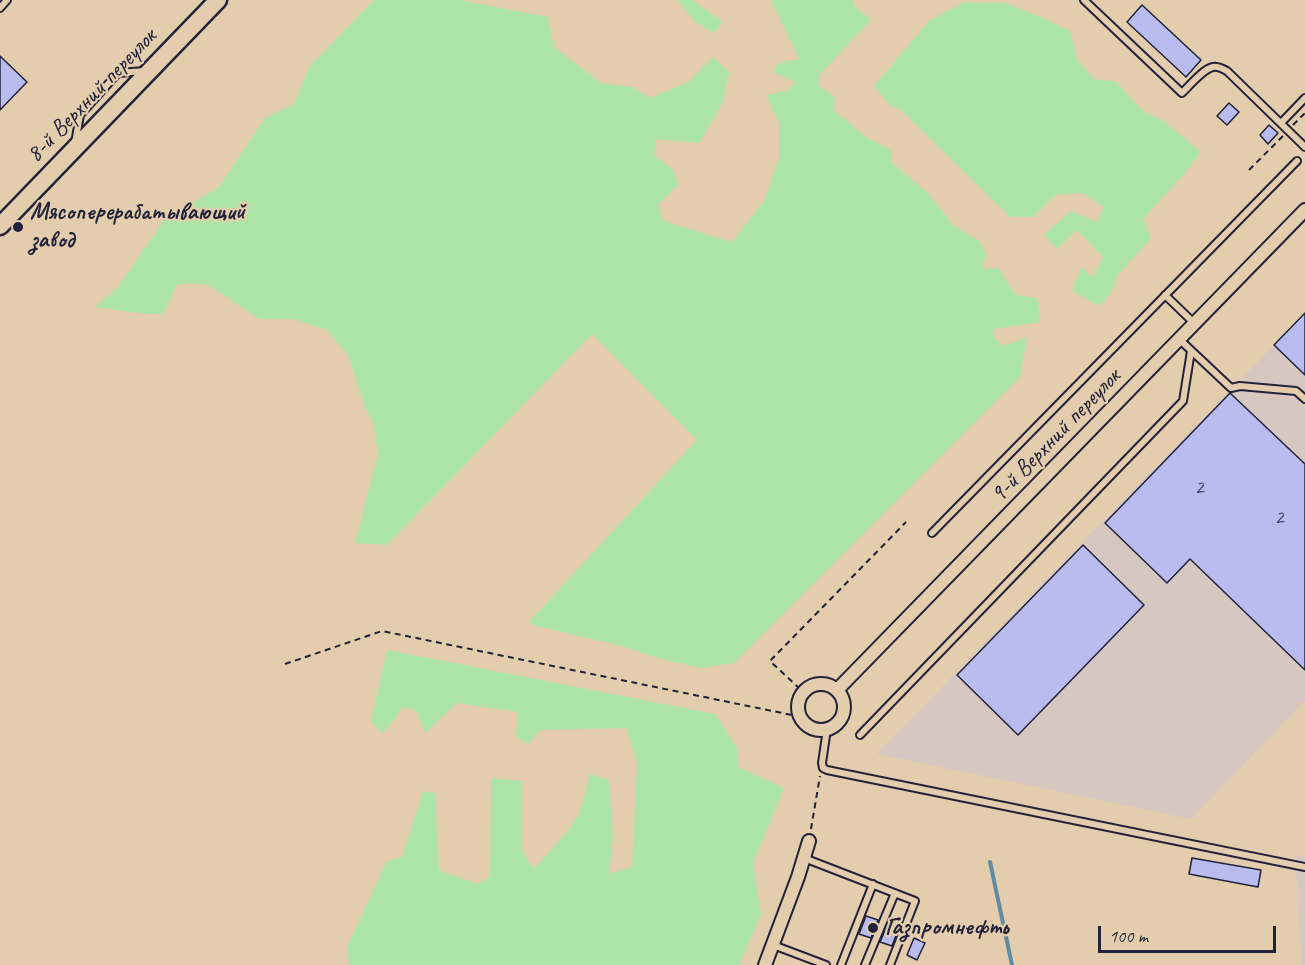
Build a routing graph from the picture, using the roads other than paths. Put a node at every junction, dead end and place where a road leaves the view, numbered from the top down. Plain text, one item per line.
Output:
1 (7, 0) edge
2 (218, 0) edge
3 (1084, 0) edge
4 (0, 8) edge
5 (1305, 98) edge
6 (1281, 123) junction
7 (1305, 147) edge
8 (1296, 161) dead end
9 (1305, 210) edge
10 (0, 226) edge
11 (1166, 295) junction
12 (1195, 323) junction
13 (1179, 339) junction
14 (1191, 351) junction
15 (1305, 399) edge
16 (932, 533) dead end
17 (837, 690) junction
18 (828, 729) junction
19 (860, 735) dead end
20 (809, 841) road end
21 (804, 858) junction
22 (1305, 867) edge
23 (873, 884) junction
24 (895, 893) junction
25 (772, 944) junction
26 (766, 964) edge
27 (826, 965) edge
28 (840, 965) edge
29 (865, 965) edge
30 (890, 965) edge

1 - 4 lane
2 - 10 street, 8-й Верхний переулок
3 - 6 lane
5 - 6 lane
6 - 7 lane
8 - 11 lane
9 - 12 street, 9-й Верхний переулок
11 - 12 lane
11 - 16 lane
12 - 13 street, 9-й Верхний переулок
13 - 14 lane
13 - 17 street, 9-й Верхний переулок
14 - 15 lane
14 - 19 lane
17 - 18 street
17 - 18 street
18 - 22 lane
20 - 21 street
21 - 23 lane
21 - 25 street
23 - 24 lane
23 - 28 lane
24 - 29 lane
24 - 30 lane
25 - 26 street
25 - 27 lane

